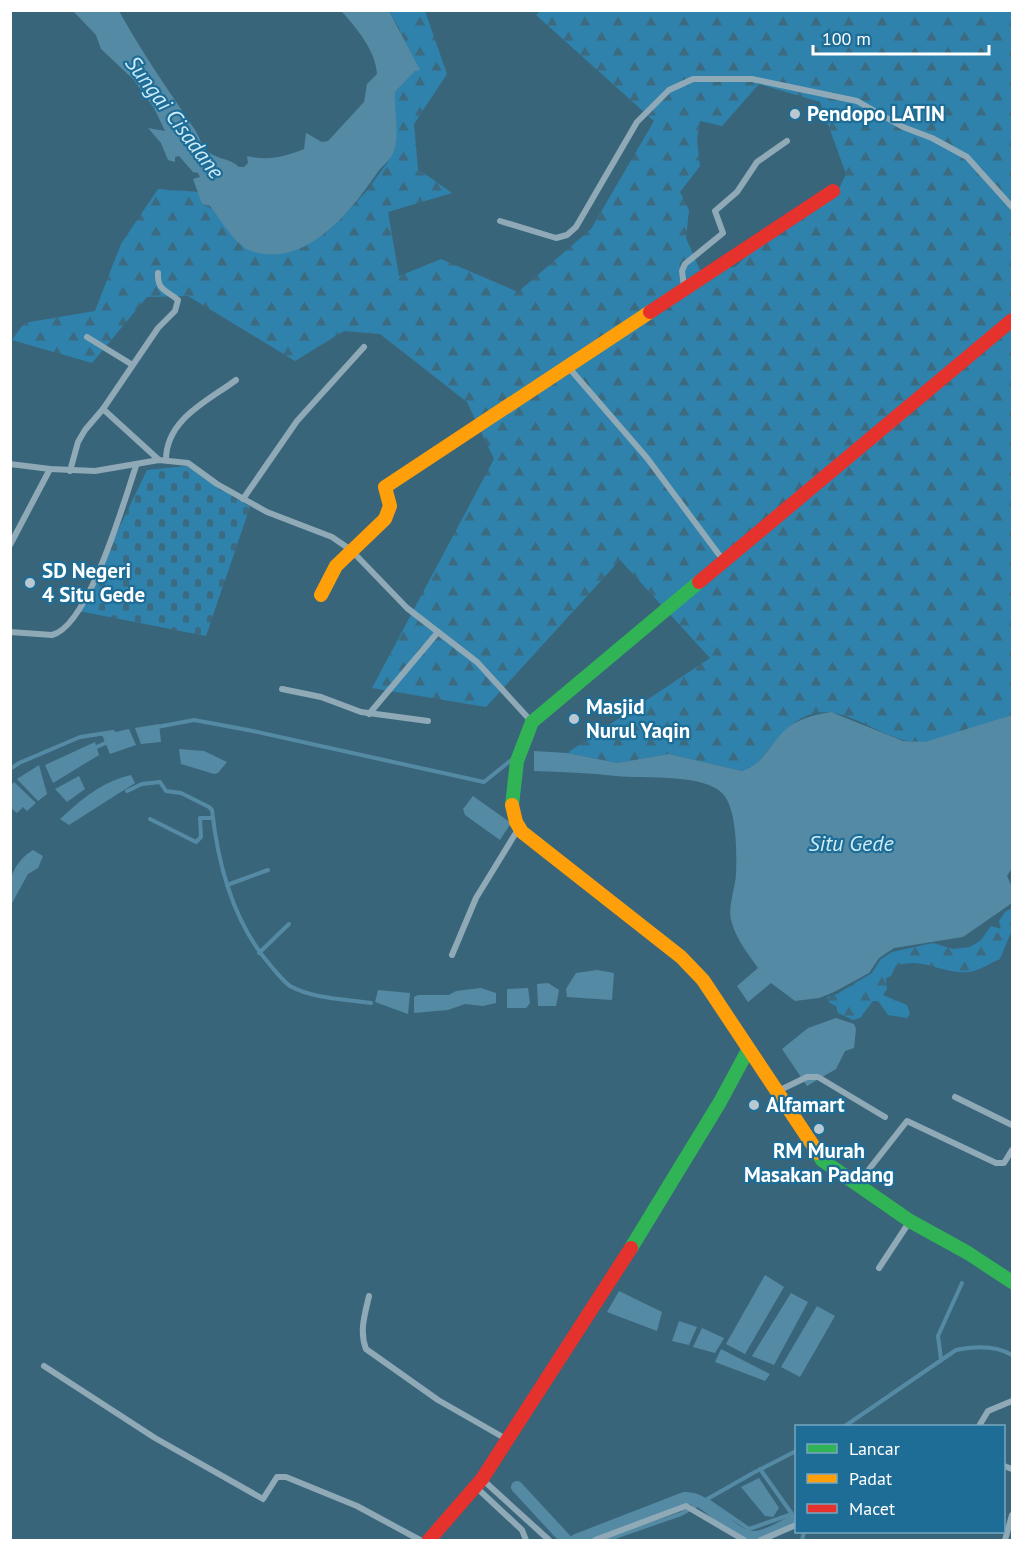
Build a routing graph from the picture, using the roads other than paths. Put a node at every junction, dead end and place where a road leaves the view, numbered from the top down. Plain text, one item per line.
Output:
1 (787, 141) dead end
2 (833, 191) dead end
3 (1012, 207) edge
4 (500, 221) dead end
5 (158, 273) dead end
6 (685, 289) junction
7 (1012, 320) edge
8 (87, 337) dead end
9 (364, 346) dead end
10 (131, 364) junction
11 (567, 367) junction
12 (236, 380) dead end
13 (103, 409) junction
14 (162, 460) junction
15 (10, 464) edge
16 (136, 466) junction
17 (50, 469) junction
18 (70, 471) junction
19 (243, 499) junction
20 (10, 544) edge
21 (351, 550) junction
22 (724, 561) junction
23 (321, 596) dead end
24 (10, 632) edge
25 (438, 632) junction
26 (282, 688) dead end
27 (369, 714) junction
28 (429, 721) dead end
29 (532, 722) junction
30 (518, 828) junction
31 (452, 955) dead end
32 (748, 1050) junction
33 (777, 1092) junction
34 (955, 1097) dead end
35 (885, 1117) dead end
36 (1012, 1125) edge
37 (1012, 1150) edge
38 (857, 1185) junction
39 (910, 1221) junction
40 (879, 1268) dead end
41 (1012, 1282) edge
42 (369, 1296) dead end
43 (44, 1366) dead end
44 (1012, 1401) edge
45 (980, 1425) edge
46 (508, 1441) junction
47 (479, 1483) junction
48 (1012, 1515) edge
49 (795, 1525) edge
50 (741, 1539) edge
51 (420, 1540) edge
52 (429, 1540) edge
53 (526, 1540) edge
54 (549, 1540) edge
55 (596, 1540) edge
56 (761, 1540) edge
57 (1005, 1540) edge

1 - 6 street
2 - 6 street
3 - 4 street
5 - 10 street
6 - 11 street
7 - 22 street
8 - 10 street
9 - 19 street
10 - 13 street
11 - 21 street
11 - 22 street
12 - 14 street
13 - 14 street
13 - 18 street
14 - 16 street
14 - 19 street
15 - 17 street
16 - 18 street
16 - 24 street
17 - 18 street
17 - 20 street
19 - 21 street
21 - 23 street
21 - 25 street
22 - 29 street
25 - 27 street
25 - 29 street
26 - 27 street
27 - 28 street
29 - 30 street
30 - 31 street
30 - 32 street
32 - 33 street
32 - 46 street
33 - 35 street
33 - 38 street
34 - 36 street
37 - 38 street
38 - 39 street
39 - 40 street
39 - 41 street
42 - 46 street
43 - 51 street
44 - 45 street
46 - 47 street
47 - 52 street
47 - 53 street
47 - 54 street
48 - 57 street
49 - 56 street
50 - 55 street

